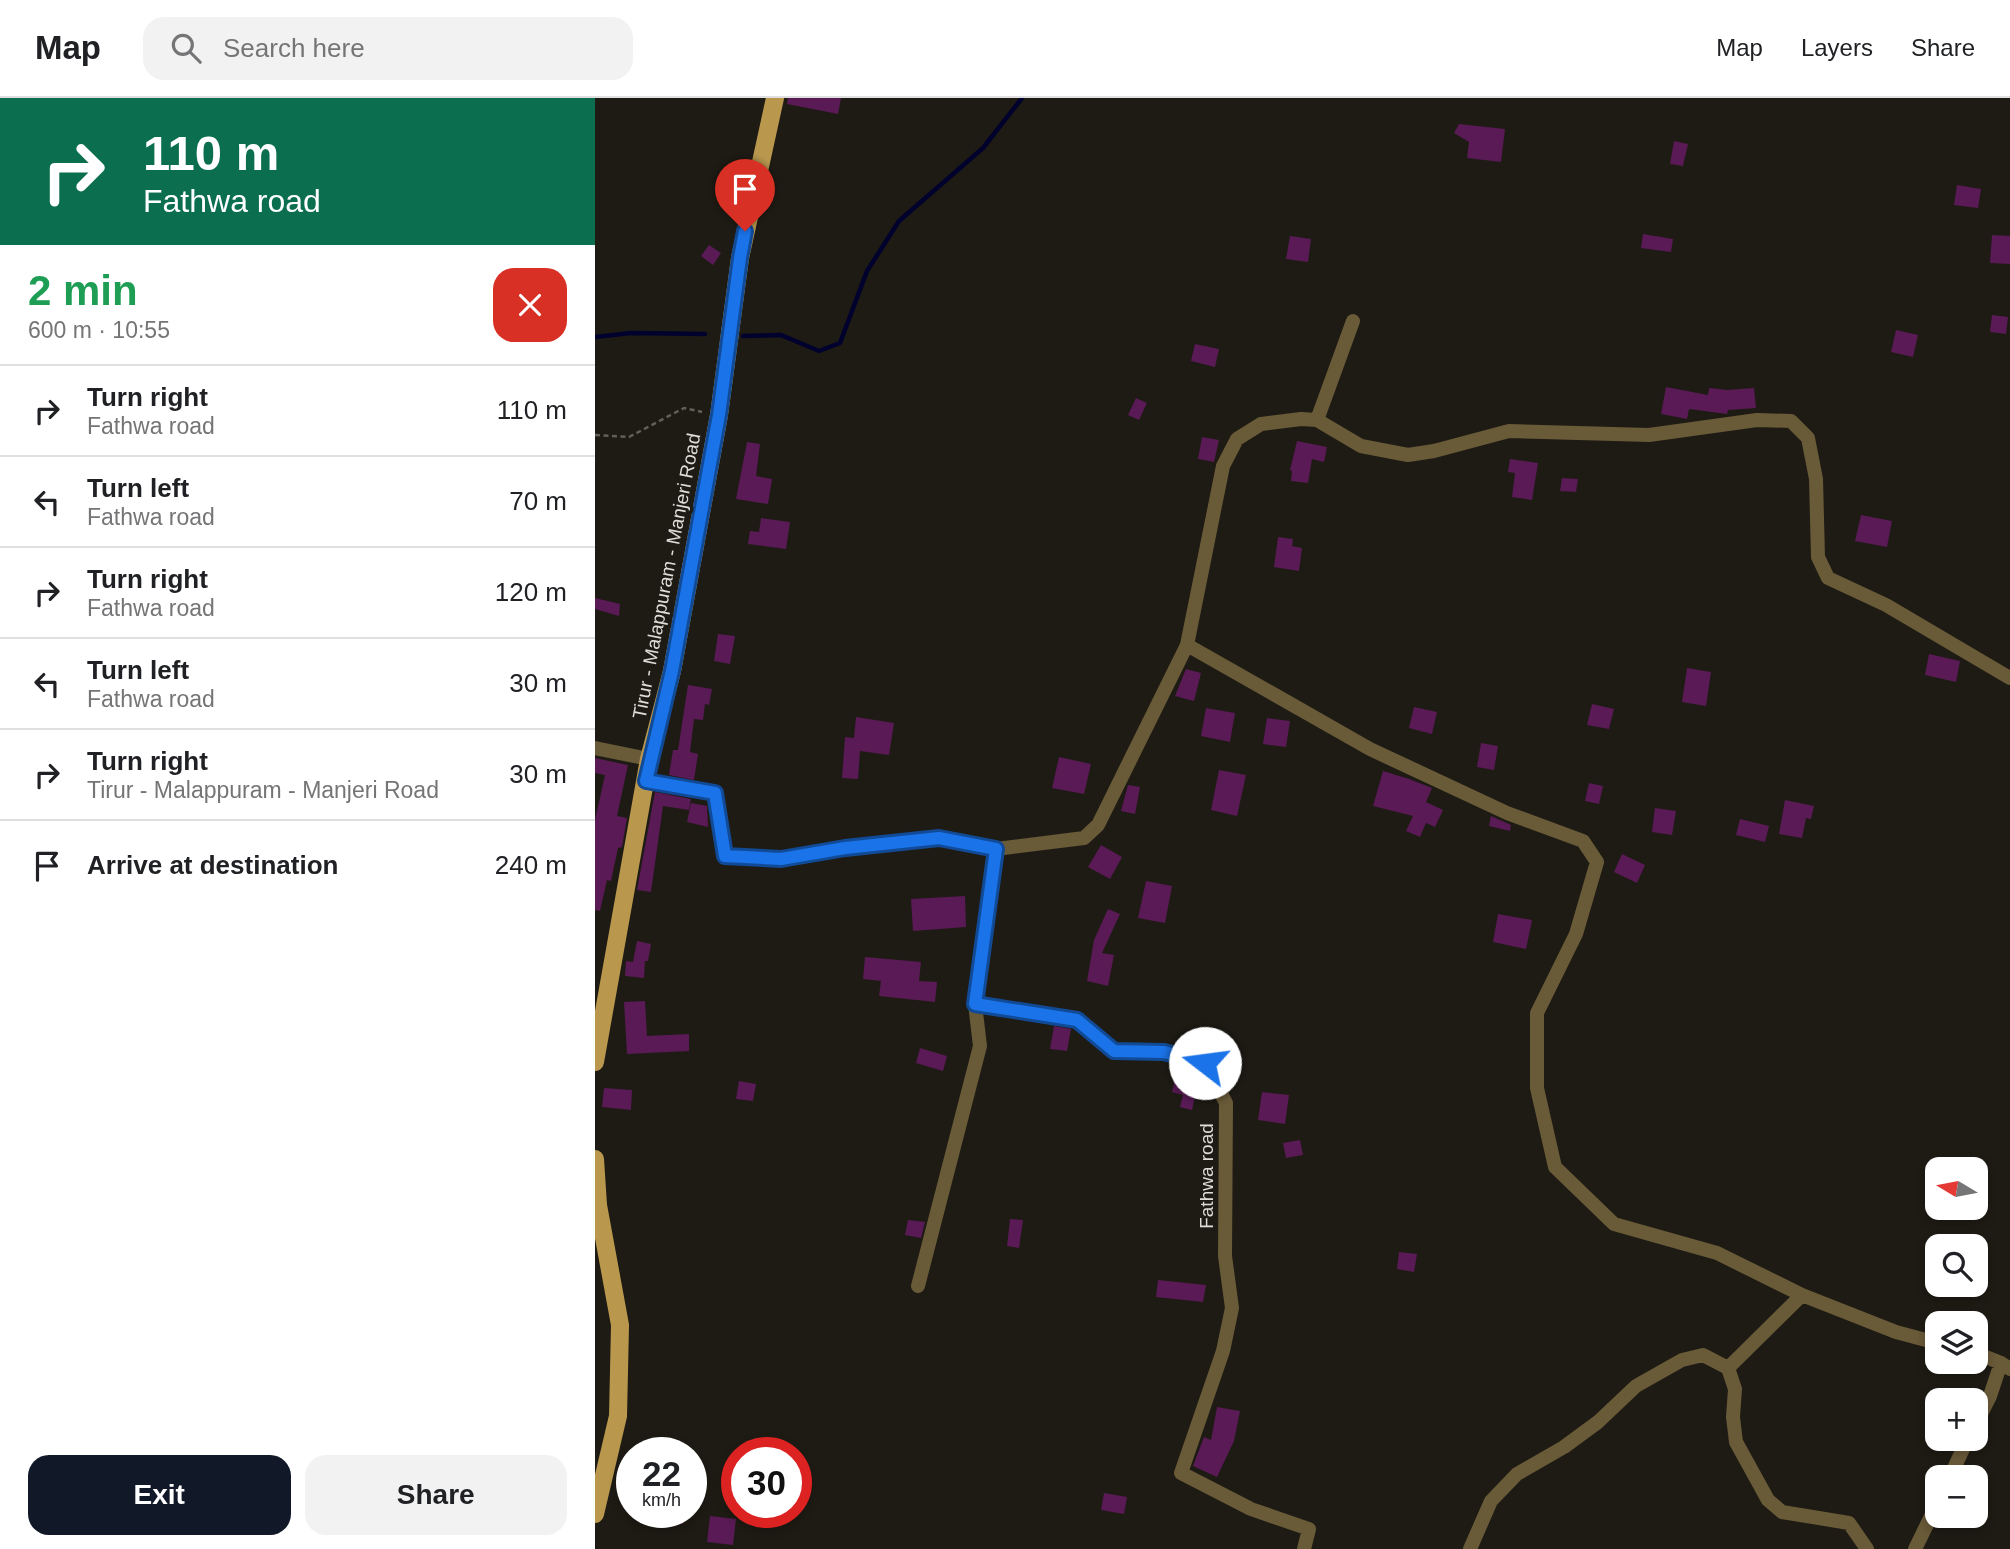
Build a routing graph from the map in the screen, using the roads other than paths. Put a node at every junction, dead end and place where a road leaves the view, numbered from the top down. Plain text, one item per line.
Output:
1 (775, 98) edge
2 (1353, 321) dead end
3 (1317, 420) junction
4 (1187, 645) junction
5 (2010, 678) edge
6 (595, 748) edge
7 (649, 759) junction
8 (646, 781) junction
9 (996, 849) junction
10 (975, 1004) junction
11 (595, 1062) edge
12 (595, 1159) edge
13 (918, 1286) dead end
14 (1802, 1295) junction
15 (1925, 1340) edge
16 (1988, 1358) edge
17 (2005, 1366) edge
18 (1728, 1368) junction
19 (1988, 1400) edge
20 (595, 1514) edge
21 (1925, 1528) edge
22 (1304, 1549) edge
23 (1470, 1549) edge
24 (1867, 1549) edge
25 (1915, 1549) edge

1 - 7 main road, Tirur - Malappuram - Manjeri Road
2 - 3 street
3 - 4 street
3 - 5 street
4 - 9 street
4 - 14 street
6 - 7 street
7 - 8 main road, Tirur - Malappuram - Manjeri Road
8 - 9 street
8 - 11 main road, Tirur - Malappuram - Manjeri Road
9 - 10 street
10 - 13 street
10 - 22 street, Fathwa road
12 - 20 main road
14 - 15 street
14 - 18 street
16 - 17 street
17 - 19 street
18 - 23 street
18 - 24 street
21 - 25 street

